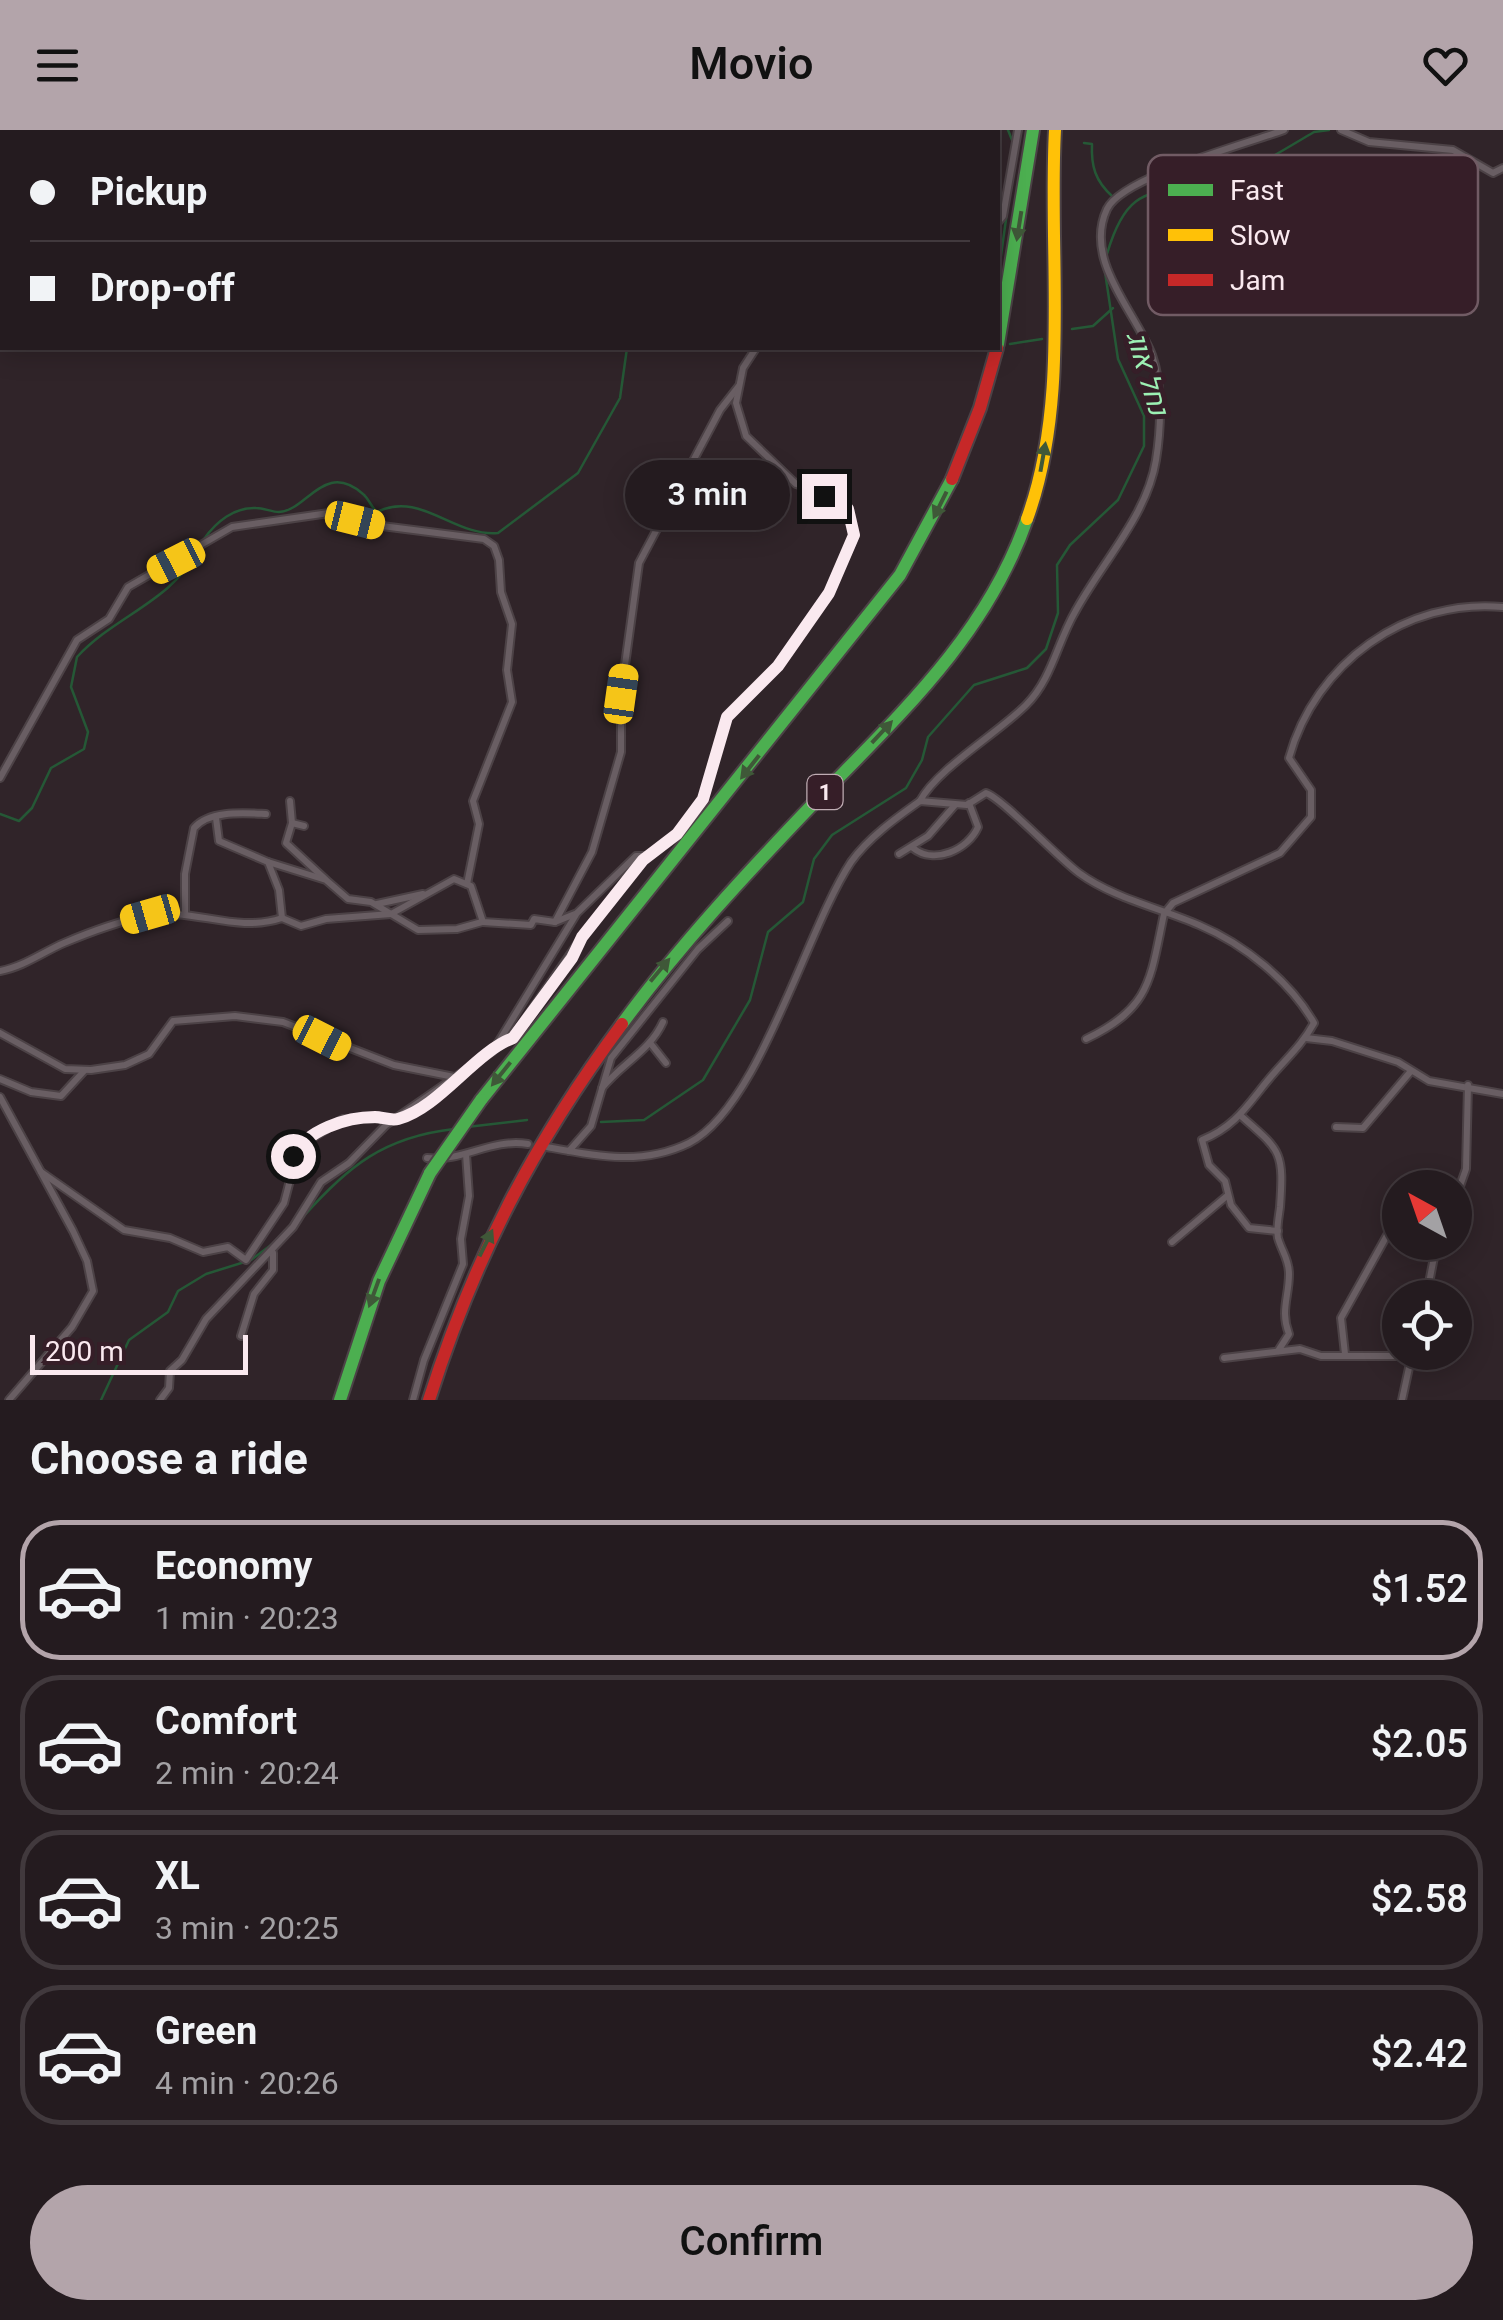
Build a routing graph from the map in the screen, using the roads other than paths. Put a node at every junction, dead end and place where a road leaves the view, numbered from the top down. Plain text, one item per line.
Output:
1 (1018, 130) edge
2 (1033, 130) edge
3 (1055, 130) edge
4 (1284, 130) edge
5 (1342, 130) edge
6 (1210, 155) edge
7 (1462, 155) edge
8 (1478, 164) edge
9 (1503, 168) edge
10 (1148, 176) edge
11 (1000, 220) edge
12 (1000, 328) edge
13 (755, 350) edge
14 (996, 350) edge
15 (738, 386) junction
16 (1503, 607) edge
17 (0, 778) edge
18 (290, 801) dead end
19 (920, 801) junction
20 (969, 803) junction
21 (956, 805) junction
22 (266, 814) dead end
23 (216, 818) junction
24 (292, 823) junction
25 (304, 826) dead end
26 (913, 848) junction
27 (900, 854) dead end
28 (648, 856) junction
29 (268, 862) junction
30 (326, 880) junction
31 (467, 884) junction
32 (430, 893) junction
33 (376, 904) junction
34 (577, 913) junction
35 (391, 914) junction
36 (1164, 914) junction
37 (185, 916) junction
38 (282, 918) junction
39 (728, 921) dead end
40 (482, 922) junction
41 (555, 922) junction
42 (0, 971) edge
43 (663, 1022) dead end
44 (0, 1033) edge
45 (1306, 1038) junction
46 (1086, 1040) dead end
47 (497, 1044) junction
48 (651, 1044) junction
49 (666, 1064) dead end
50 (85, 1070) junction
51 (1410, 1071) junction
52 (459, 1078) junction
53 (0, 1079) edge
54 (1468, 1086) junction
55 (598, 1093) junction
56 (1503, 1094) edge
57 (0, 1097) edge
58 (1241, 1116) junction
59 (396, 1120) junction
60 (1336, 1126) dead end
61 (528, 1144) dead end
62 (547, 1146) dead end
63 (569, 1151) junction
64 (466, 1154) junction
65 (429, 1166) junction
66 (1466, 1170) edge
67 (41, 1172) junction
68 (1228, 1195) junction
69 (1278, 1231) junction
70 (1172, 1242) dead end
71 (1382, 1244) edge
72 (273, 1252) junction
73 (241, 1336) dead end
74 (1278, 1351) junction
75 (1345, 1354) junction
76 (1382, 1354) edge
77 (1224, 1358) dead end
78 (1408, 1370) edge
79 (9, 1400) edge
80 (160, 1400) edge
81 (340, 1400) edge
82 (413, 1400) edge
83 (429, 1400) edge
84 (1402, 1400) edge

1 - 11 street
2 -> 12 highway
83 -> 3 highway, 1
4 - 6 street
5 - 7 street
8 - 9 street
10 - 19 street
13 - 15 street
14 -> 65 highway, bridge
15 - 28 street
15 - 41 street
16 - 36 street
17 - 31 street
18 - 24 street
19 - 21 street
19 - 63 street
20 - 21 street
20 - 26 street
20 - 36 street
21 - 26 street
22 - 23 street
23 - 29 street
23 - 37 street
24 - 25 street
24 - 30 street
26 - 27 street
28 - 34 street
28 - 47 street
29 - 30 street
29 - 38 street
30 - 33 street
31 - 32 street
31 - 40 street
32 - 33 street
32 - 35 street
33 - 35 street
34 - 41 street
34 - 47 street
35 - 38 street
35 - 40 street
36 - 45 street
36 - 46 street
37 - 38 street
37 - 42 street
39 - 55 street
40 - 41 street
43 - 48 street
44 - 50 street
45 - 51 street
45 - 58 street
47 - 52 street
48 - 49 street
48 - 55 street
50 - 52 street
50 - 53 street
51 - 54 street
51 - 60 street
52 - 59 street
54 - 56 street
54 - 66 street
55 - 63 street
57 - 67 street
58 - 68 street
58 - 69 street
59 - 67 street
59 - 72 street
61 - 64 street
62 - 63 street
64 - 65 street
64 - 82 street
65 -> 81 highway
67 - 79 street
68 - 69 street
68 - 70 street
69 - 74 street
71 - 75 street
72 - 73 street
72 - 80 street
74 - 75 street
74 - 77 street
75 - 76 street
78 - 84 street

